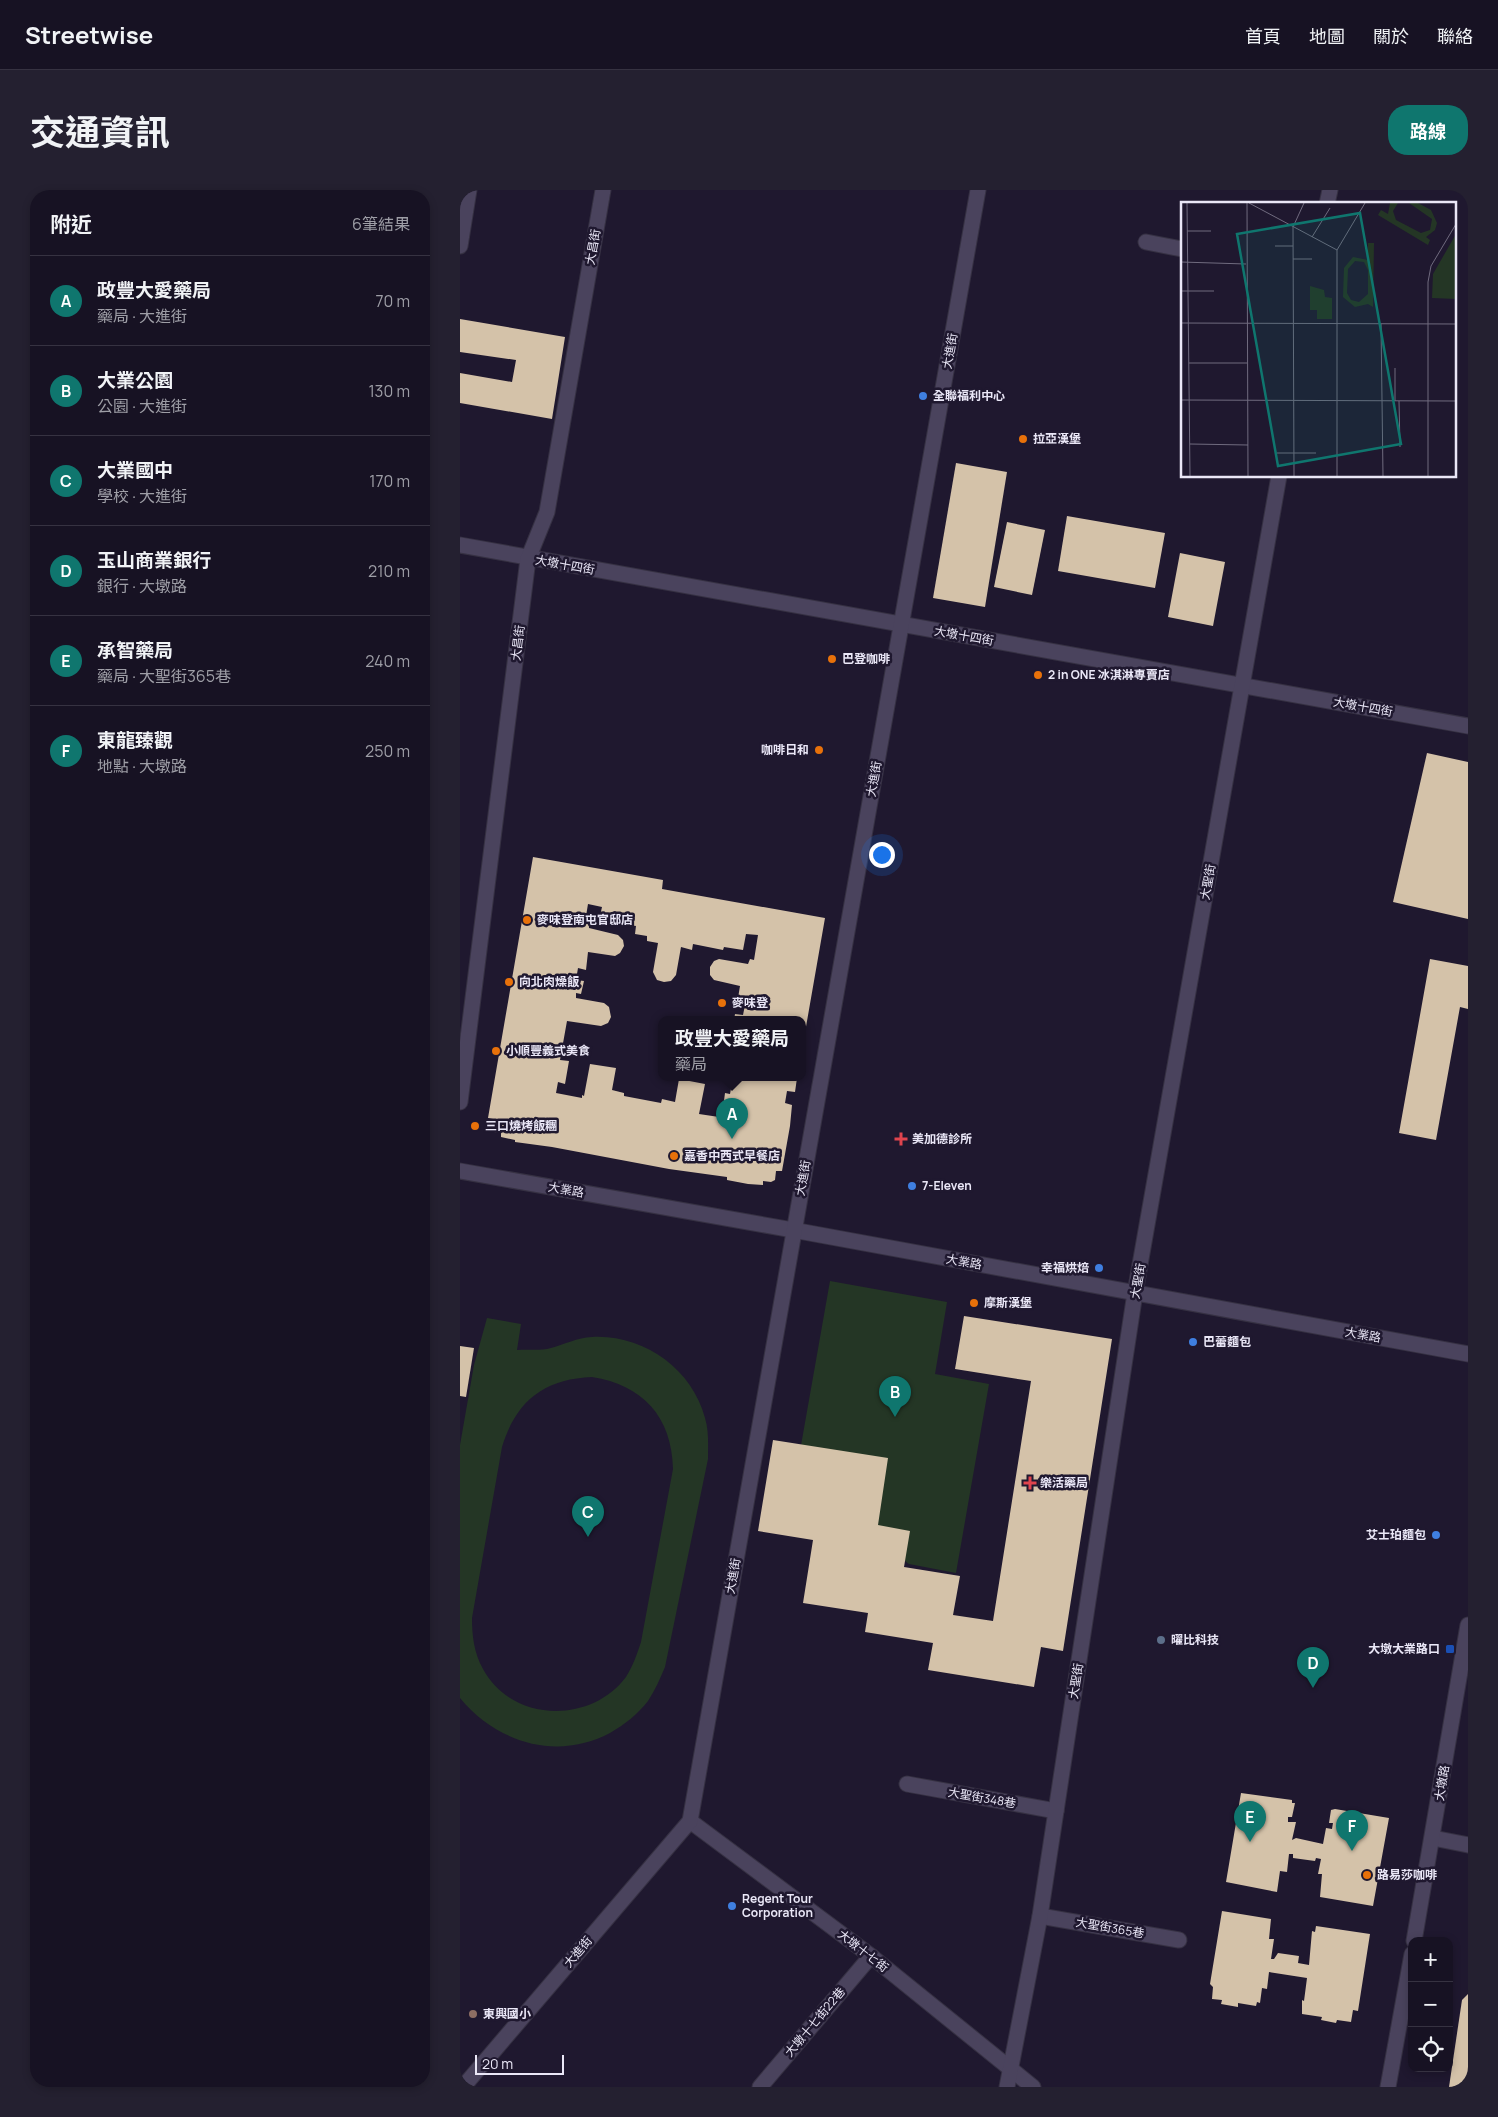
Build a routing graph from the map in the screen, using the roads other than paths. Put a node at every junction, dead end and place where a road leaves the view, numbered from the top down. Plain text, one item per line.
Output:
1 (469, 190) edge
2 (603, 190) edge
3 (978, 190) edge
4 (1146, 242) dead end
5 (460, 246) edge
6 (1181, 248) edge
7 (1279, 478) edge
8 (460, 545) edge
9 (528, 559) junction
10 (902, 624) junction
11 (1242, 686) junction
12 (1468, 726) edge
13 (460, 1102) edge
14 (460, 1171) edge
15 (793, 1230) junction
16 (1135, 1293) junction
17 (1468, 1354) edge
18 (1468, 1625) edge
19 (907, 1784) dead end
20 (1056, 1812) junction
21 (690, 1821) junction
22 (1433, 1838) junction
23 (1468, 1845) edge
24 (1040, 1916) junction
25 (1415, 1937) edge
26 (1180, 1940) dead end
27 (870, 1956) junction
28 (1408, 1976) edge
29 (1012, 2070) junction
30 (463, 2087) edge
31 (760, 2087) edge
32 (1007, 2087) edge
33 (1033, 2087) edge
34 (1388, 2087) edge

1 - 5 street
2 - 9 street, 大昌街
3 - 10 street, 大進街
4 - 6 street
7 - 11 street, 大聖街
8 - 9 street, 大墩十四街
9 - 10 street, 大墩十四街
9 - 13 street, 大昌街
10 - 11 street, 大墩十四街
10 - 15 street, 大進街
11 - 12 street, 大墩十四街
11 - 16 street, 大聖街
14 - 15 street, 大業路
15 - 16 street, 大業路
15 - 21 street, 大進街
16 - 17 street, 大業路
16 - 20 street, 大聖街
18 - 22 street, 大墩路
19 - 20 street, 大聖街348巷
20 - 24 street, 大聖街
21 - 27 street, 大墩十七街
21 - 30 street, 大進街
22 - 23 street
22 - 25 street, 大墩路
24 - 26 street, 大聖街365巷
24 - 29 street, 大聖街
27 - 29 street, 大墩十七街
27 - 31 street, 大墩十七街22巷
28 - 34 street
29 - 32 street, 大聖街
29 - 33 street, 大墩十七街

